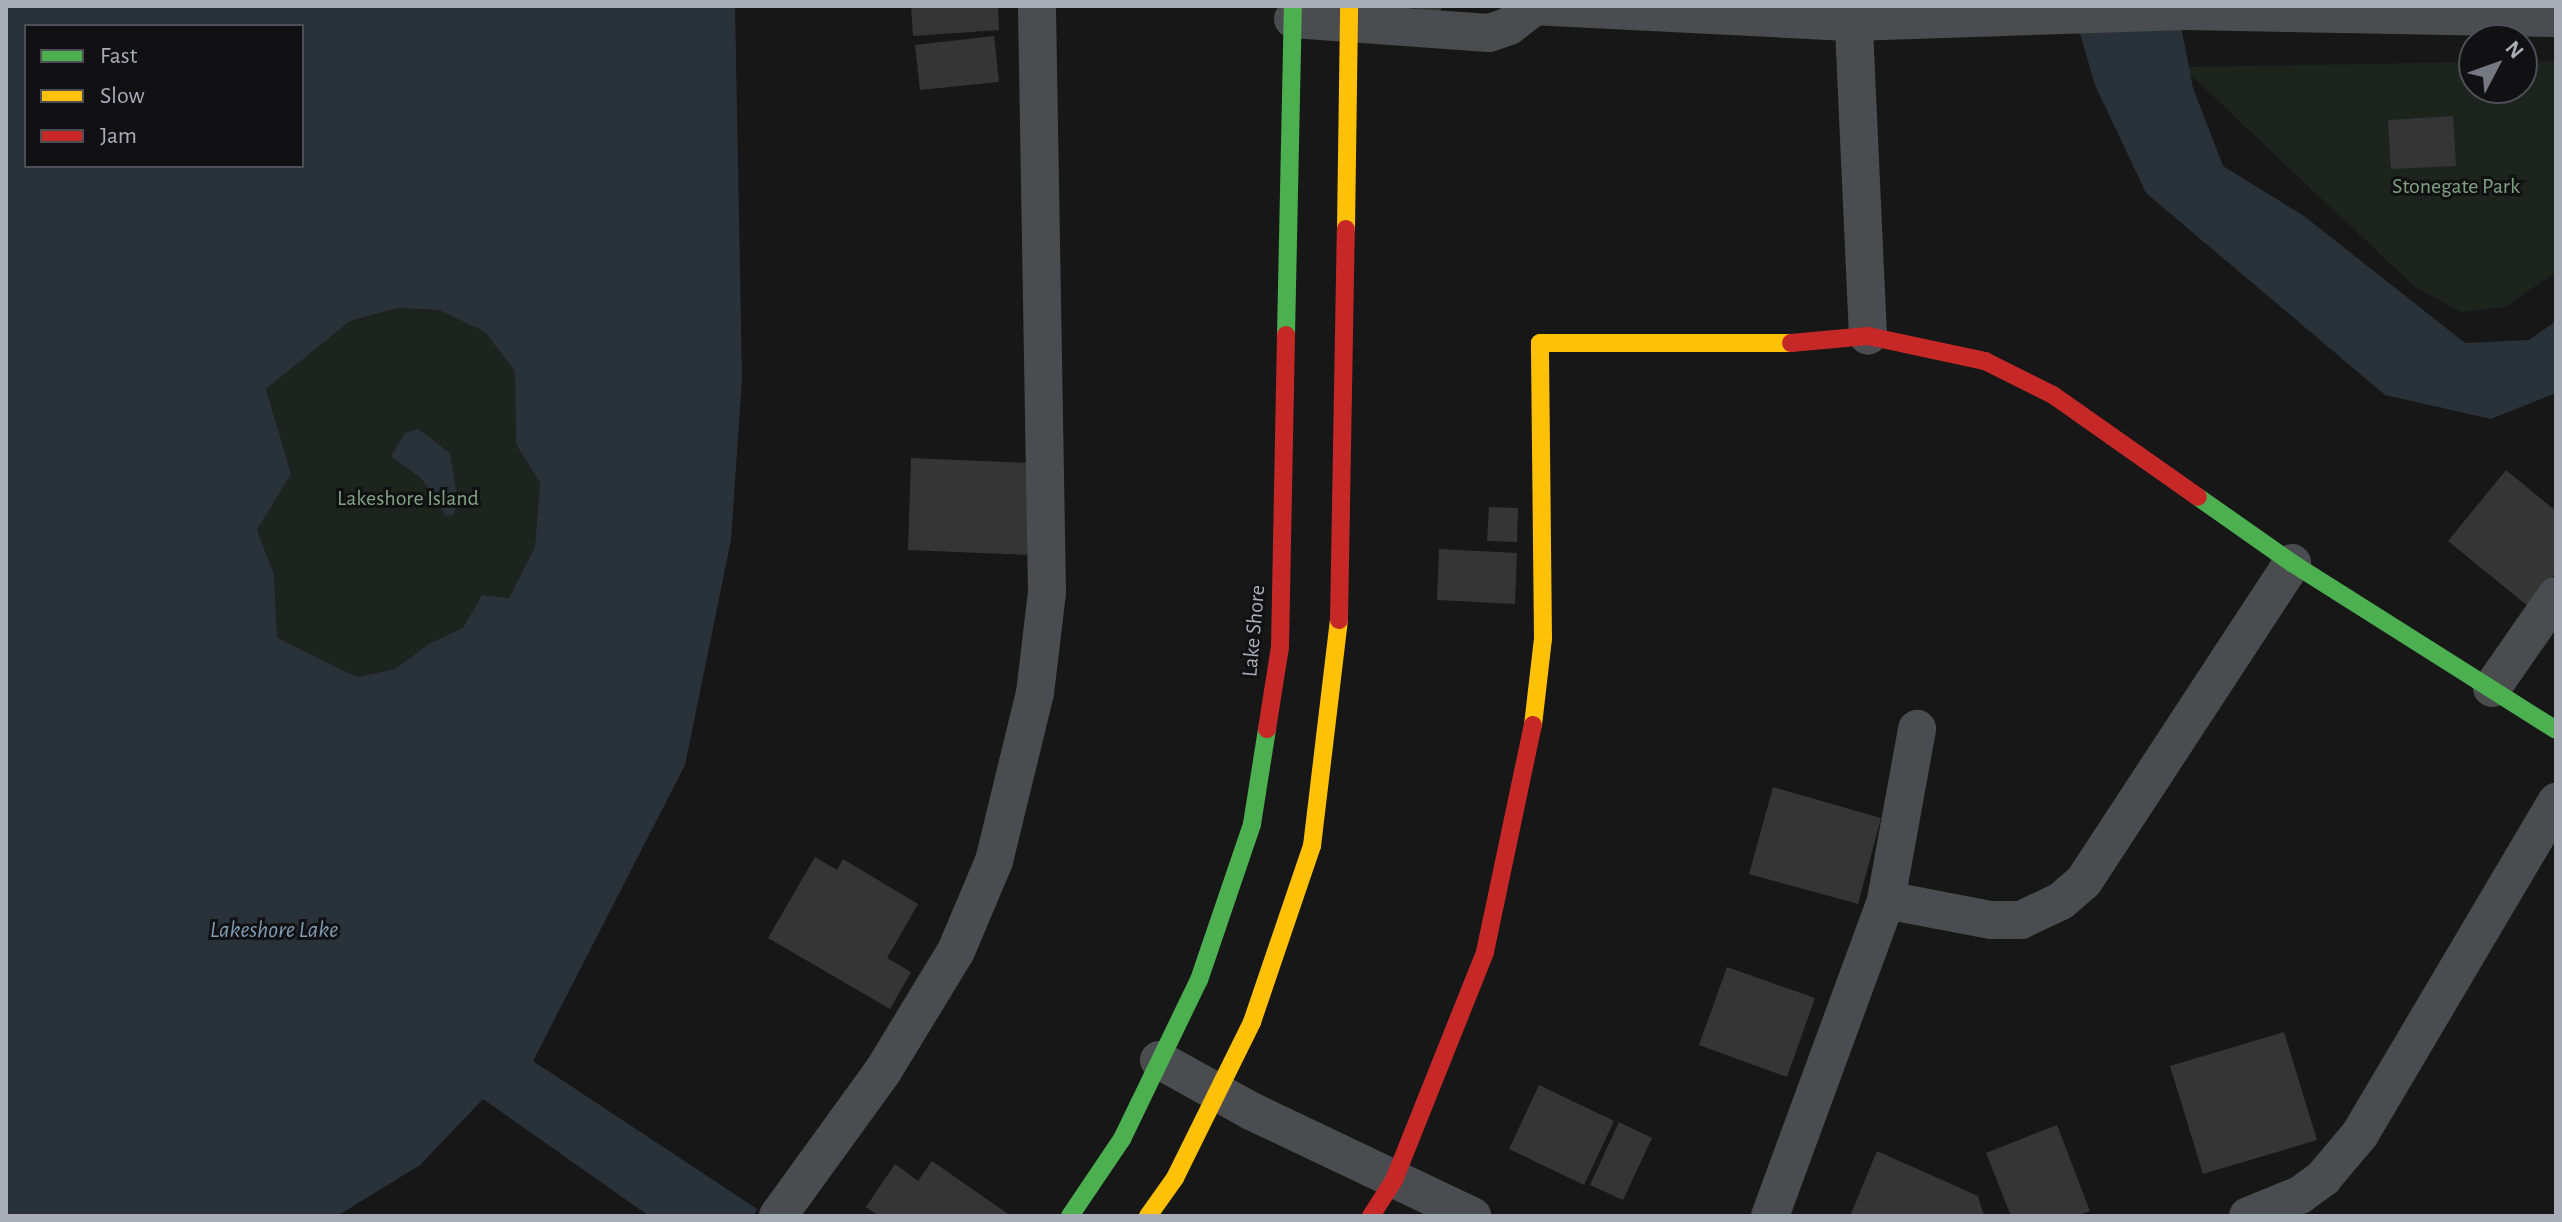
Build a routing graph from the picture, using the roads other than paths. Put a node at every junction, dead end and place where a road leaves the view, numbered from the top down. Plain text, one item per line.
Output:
1 (1037, 6) edge
2 (1533, 6) edge
3 (2246, 10) edge
4 (1293, 12) edge
5 (1853, 14) edge
6 (1365, 15) edge
7 (2556, 18) edge
8 (1868, 336) junction
9 (2292, 563) junction
10 (2556, 596) edge
11 (2492, 688) junction
12 (1917, 729) dead end
13 (2556, 730) edge
14 (2556, 802) edge
15 (1886, 900) junction
16 (1159, 1060) junction
17 (1220, 1091) junction
18 (1394, 1180) junction
19 (778, 1216) edge
20 (1070, 1216) edge
21 (1148, 1216) edge
22 (1371, 1216) edge
23 (1472, 1216) edge
24 (1770, 1216) edge
25 (2248, 1216) edge

1 - 19 street
2 - 5 street
2 - 6 street
3 - 5 street
3 - 7 street
4 - 6 street
4 - 16 street, Lake Shore
5 - 8 street
6 - 17 street
8 - 9 street
8 - 18 street
9 - 11 street
9 - 15 street
10 - 11 street
11 - 13 street
12 - 15 street
14 - 25 street
15 - 24 street
16 - 17 street
16 - 20 street, Lake Shore
17 - 18 street
17 - 21 street
18 - 22 street
18 - 23 street

